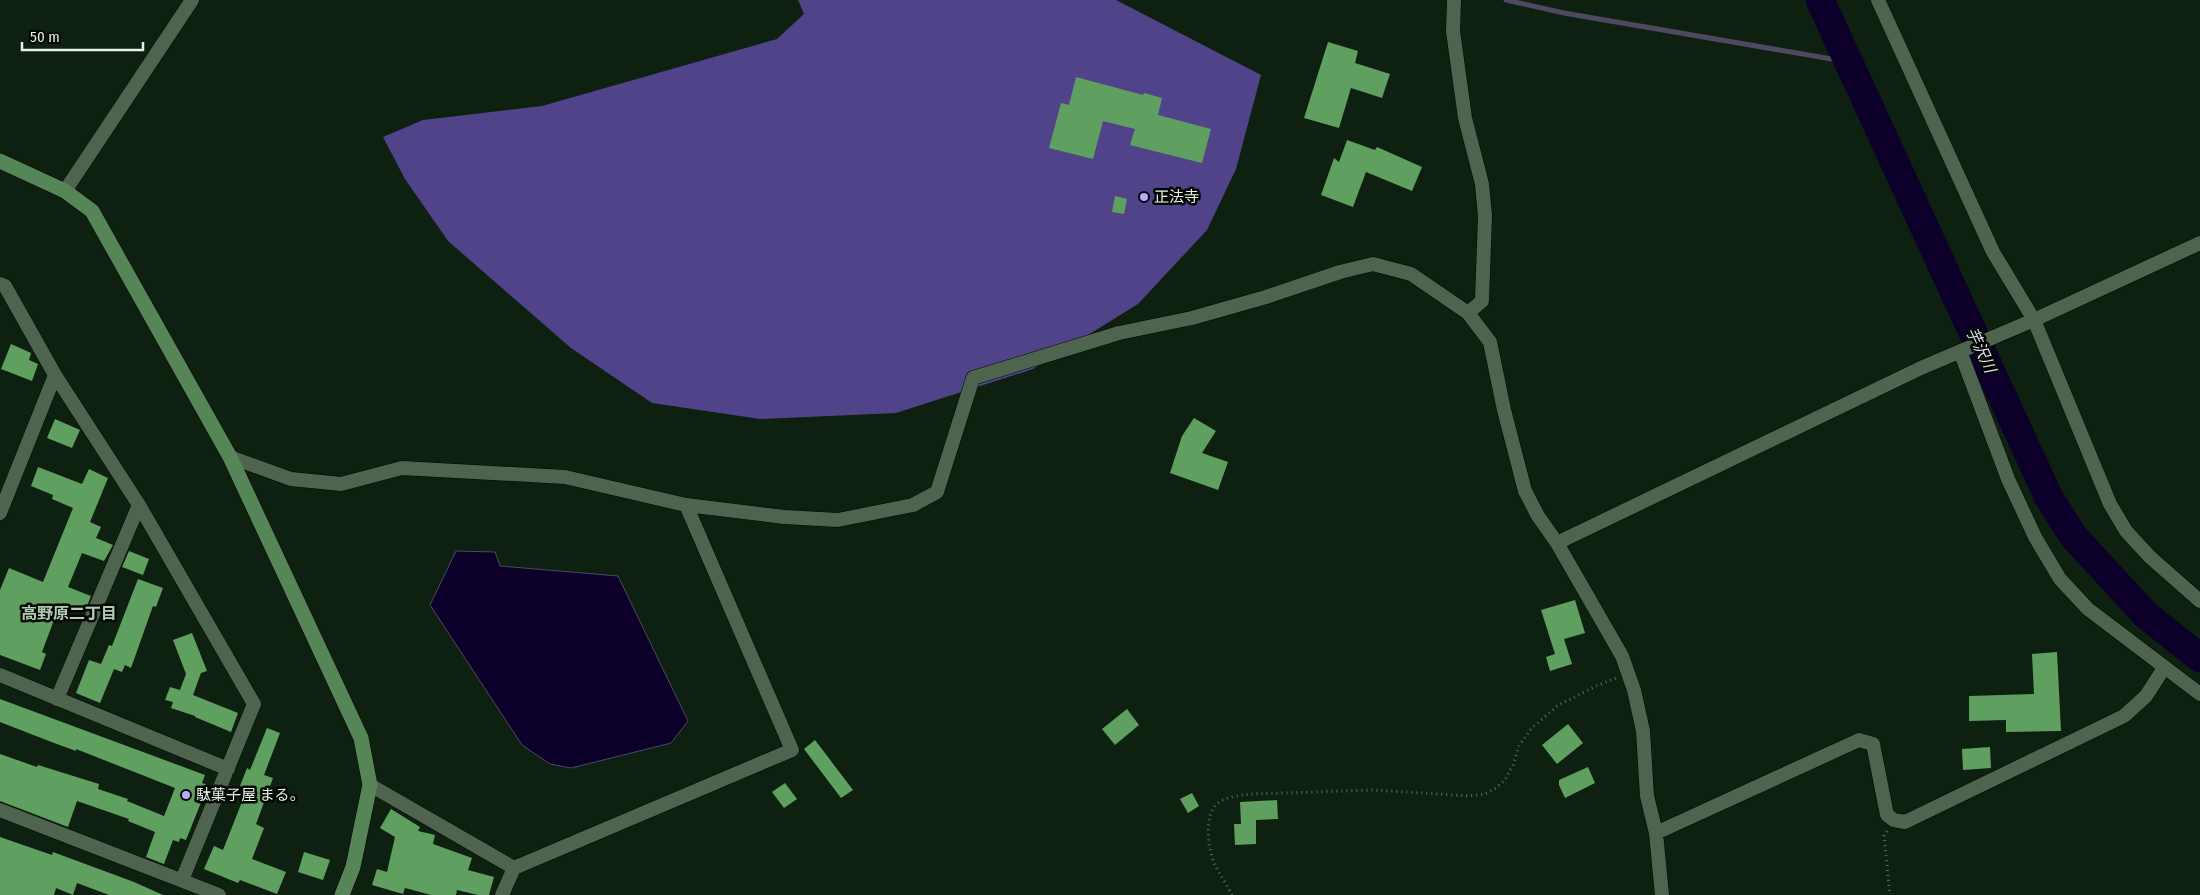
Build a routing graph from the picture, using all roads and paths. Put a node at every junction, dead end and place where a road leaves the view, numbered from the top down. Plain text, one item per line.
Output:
1 (192, 0) edge
2 (1454, 0) edge
3 (1878, 0) edge
4 (0, 161) edge
5 (65, 191) junction
6 (2200, 242) edge
7 (0, 284) edge
8 (1468, 313) junction
9 (2028, 322) junction
10 (1965, 349) junction
11 (55, 374) junction
12 (230, 457) junction
13 (686, 505) junction
14 (139, 506) junction
15 (0, 513) edge
16 (1557, 543) junction
17 (2200, 601) edge
18 (2164, 668) junction
19 (1628, 674) junction
20 (0, 675) edge
21 (2200, 694) edge
22 (57, 700) junction
23 (228, 769) junction
24 (370, 785) junction
25 (0, 810) edge
26 (1894, 820) junction
27 (1656, 833) junction
28 (514, 868) junction
29 (182, 880) junction
30 (219, 895) edge
31 (342, 895) edge
32 (502, 895) edge
33 (1232, 895) edge
34 (1662, 895) edge
35 (1890, 895) edge

1 - 5 street
2 - 8 street
3 - 9 street
4 - 5 street
5 - 12 street
6 - 9 street
7 - 11 street
8 - 13 street
8 - 16 street
9 - 10 street
9 - 17 street
10 - 16 street
10 - 18 street
11 - 14 street
11 - 15 street
12 - 13 street
12 - 24 street
13 - 28 street
14 - 22 street
14 - 23 street
16 - 19 street
18 - 21 street
18 - 26 street
19 - 27 street
19 - 33 path
20 - 22 street
22 - 23 street
23 - 29 street
24 - 28 street
24 - 31 street
25 - 29 street
26 - 27 street
26 - 35 path
27 - 34 street
28 - 32 street
29 - 30 street

